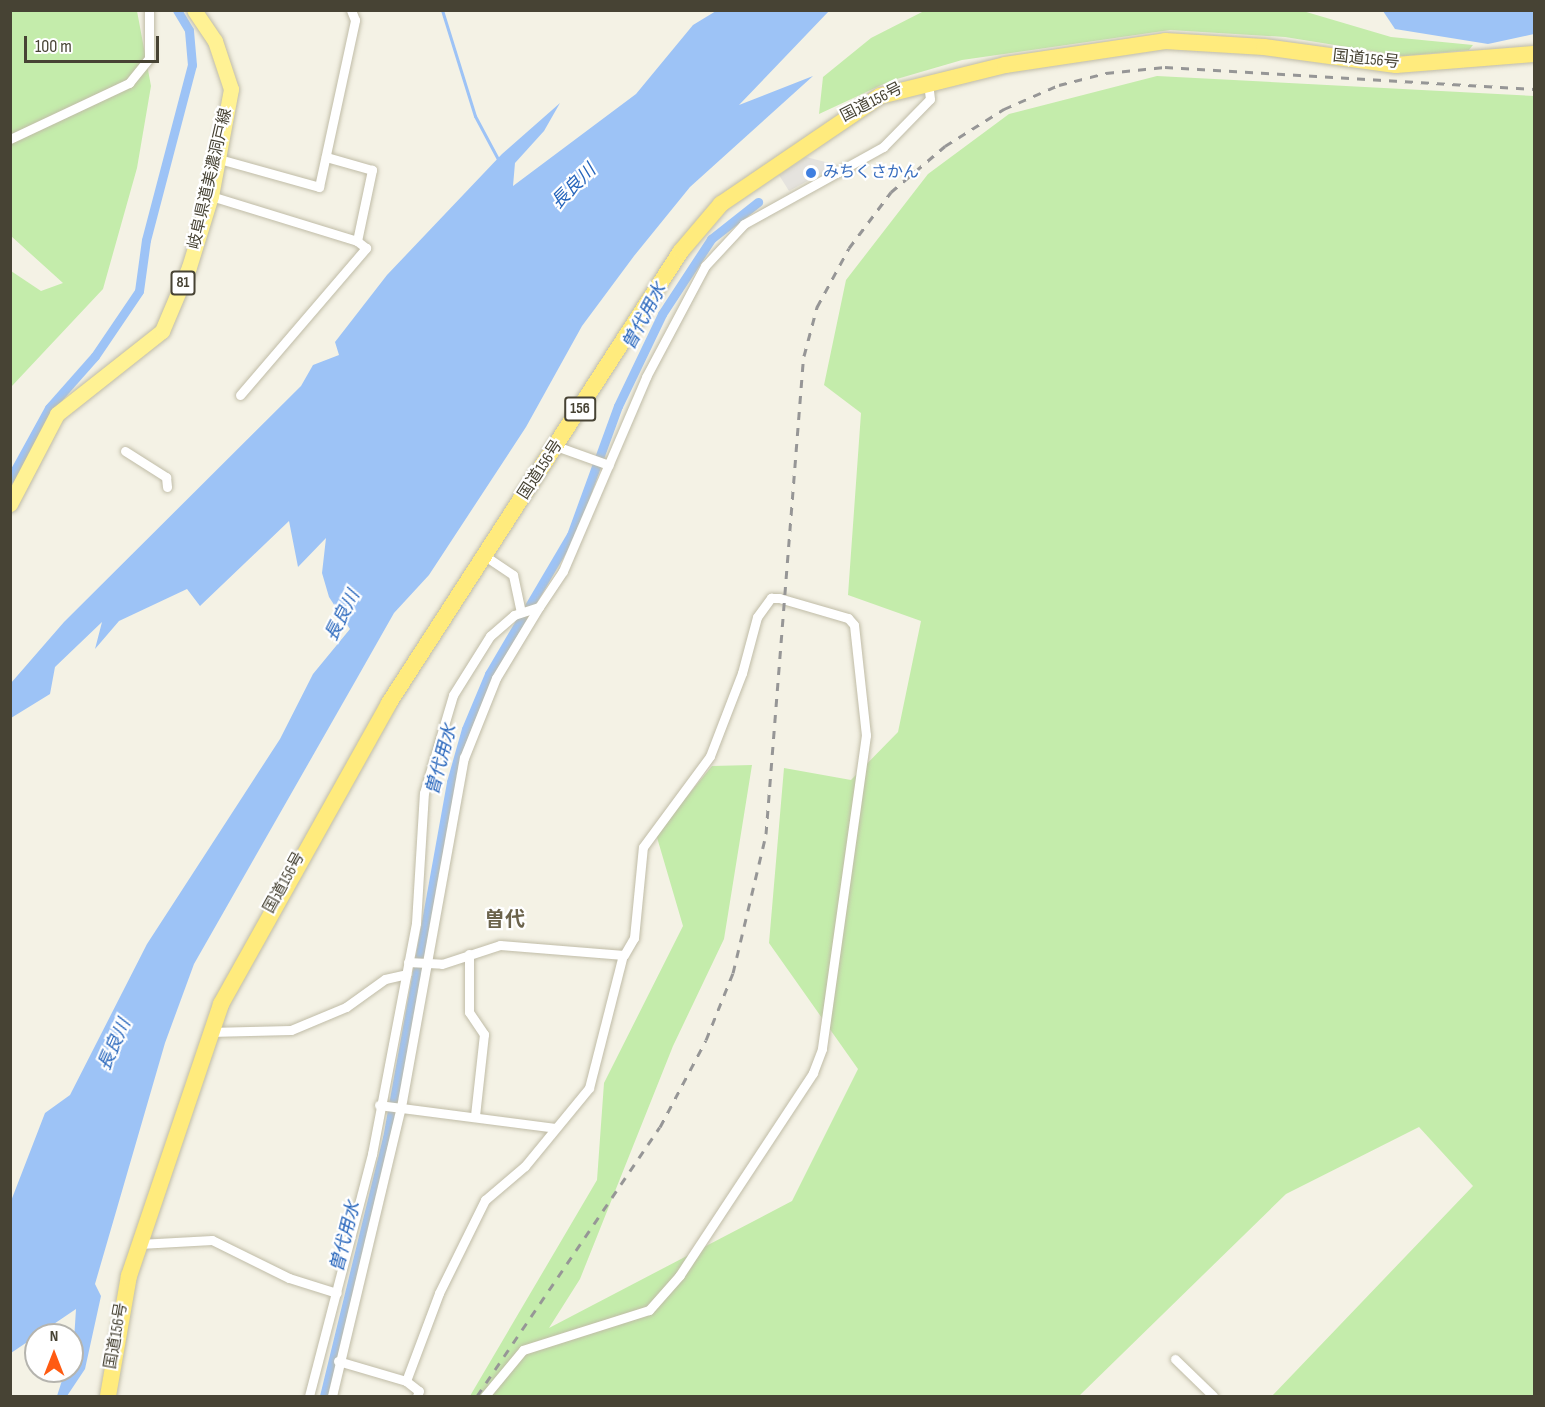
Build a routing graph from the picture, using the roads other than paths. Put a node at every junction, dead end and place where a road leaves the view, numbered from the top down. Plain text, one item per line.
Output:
1 (149, 10) edge
2 (194, 10) edge
3 (351, 10) edge
4 (1534, 54) edge
5 (928, 80) junction
6 (10, 140) edge
7 (326, 157) junction
8 (219, 159) junction
9 (211, 196) junction
10 (357, 241) junction
11 (240, 395) dead end
12 (556, 446) junction
13 (125, 451) dead end
14 (602, 463) junction
15 (167, 487) dead end
16 (10, 504) edge
17 (485, 556) junction
18 (529, 610) junction
19 (431, 884) junction
20 (469, 954) junction
21 (623, 955) junction
22 (418, 963) junction
23 (406, 974) junction
24 (209, 1032) junction
25 (391, 1106) junction
26 (475, 1116) junction
27 (555, 1128) junction
28 (365, 1225) junction
29 (139, 1244) junction
30 (337, 1293) junction
31 (337, 1330) junction
32 (1175, 1359) dead end
33 (338, 1361) junction
34 (406, 1381) junction
35 (313, 1385) junction
36 (420, 1395) edge
37 (108, 1396) edge
38 (309, 1396) edge
39 (315, 1396) edge
40 (332, 1396) edge
41 (486, 1396) edge
42 (1213, 1396) edge

1 - 6 street
2 - 8 main road, 岐阜県道美濃洞戸線 / 81
3 - 7 street
4 - 5 highway, 国道156号 / 156
5 - 12 highway, 国道156号 / 156
5 - 14 street
7 - 8 street
7 - 10 street
8 - 9 main road, 岐阜県道美濃洞戸線 / 81
9 - 10 street
9 - 16 main road, 岐阜県道美濃洞戸線 / 81
10 - 11 street
12 - 14 street
12 - 17 highway, 国道156号 / 156
13 - 15 street
14 - 18 street
17 - 18 street
17 - 24 highway, 国道156号 / 156
18 - 19 street
18 - 19 street
19 - 22 street
19 - 22 street
20 - 21 street
20 - 22 street
20 - 26 street
21 - 27 street
21 - 41 street
22 - 23 street
22 - 25 street
23 - 24 street
23 - 25 street
24 - 29 highway, 国道156号 / 156
25 - 26 street
25 - 28 street
25 - 28 street
26 - 27 street
27 - 34 street
28 - 30 street
28 - 31 street
29 - 30 street
29 - 37 highway, 国道156号 / 156
30 - 31 street
31 - 33 street
31 - 35 street
32 - 42 street
33 - 34 street
33 - 40 street
34 - 36 street
35 - 38 street
35 - 39 street

